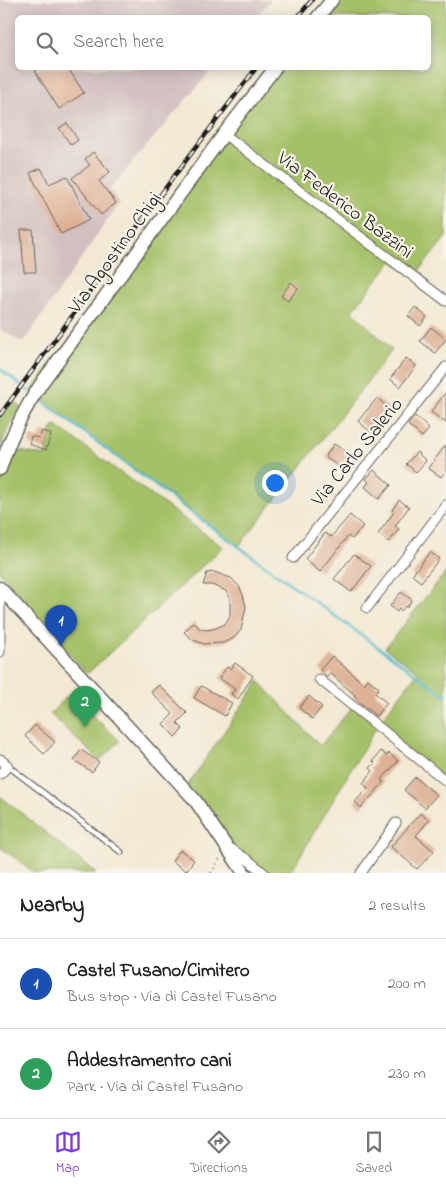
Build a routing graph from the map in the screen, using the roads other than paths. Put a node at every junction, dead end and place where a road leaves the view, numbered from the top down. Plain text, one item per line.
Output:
1 (332, 0) edge
2 (320, 15) edge
3 (273, 70) edge
4 (224, 134) junction
5 (446, 301) edge
6 (446, 367) edge
7 (0, 469) edge
8 (446, 505) edge
9 (293, 558) dead end
10 (0, 588) edge
11 (0, 594) edge
12 (367, 608) dead end
13 (0, 652) edge
14 (319, 679) dead end
15 (0, 759) edge
16 (8, 766) junction
17 (0, 774) edge
18 (446, 781) edge
19 (396, 823) dead end
20 (121, 852) dead end
21 (243, 865) edge
22 (264, 873) edge
23 (361, 873) edge

1 - 2 street
3 - 4 street, Via Agostino Chigi
4 - 5 street, Via Federico Bazzini
4 - 7 street, Via Agostino Chigi
6 - 9 street, Via Carlo Salerio
8 - 12 street
10 - 21 street
11 - 13 street
14 - 18 street
15 - 16 street
16 - 17 street
16 - 20 lane
19 - 23 street
21 - 22 street

